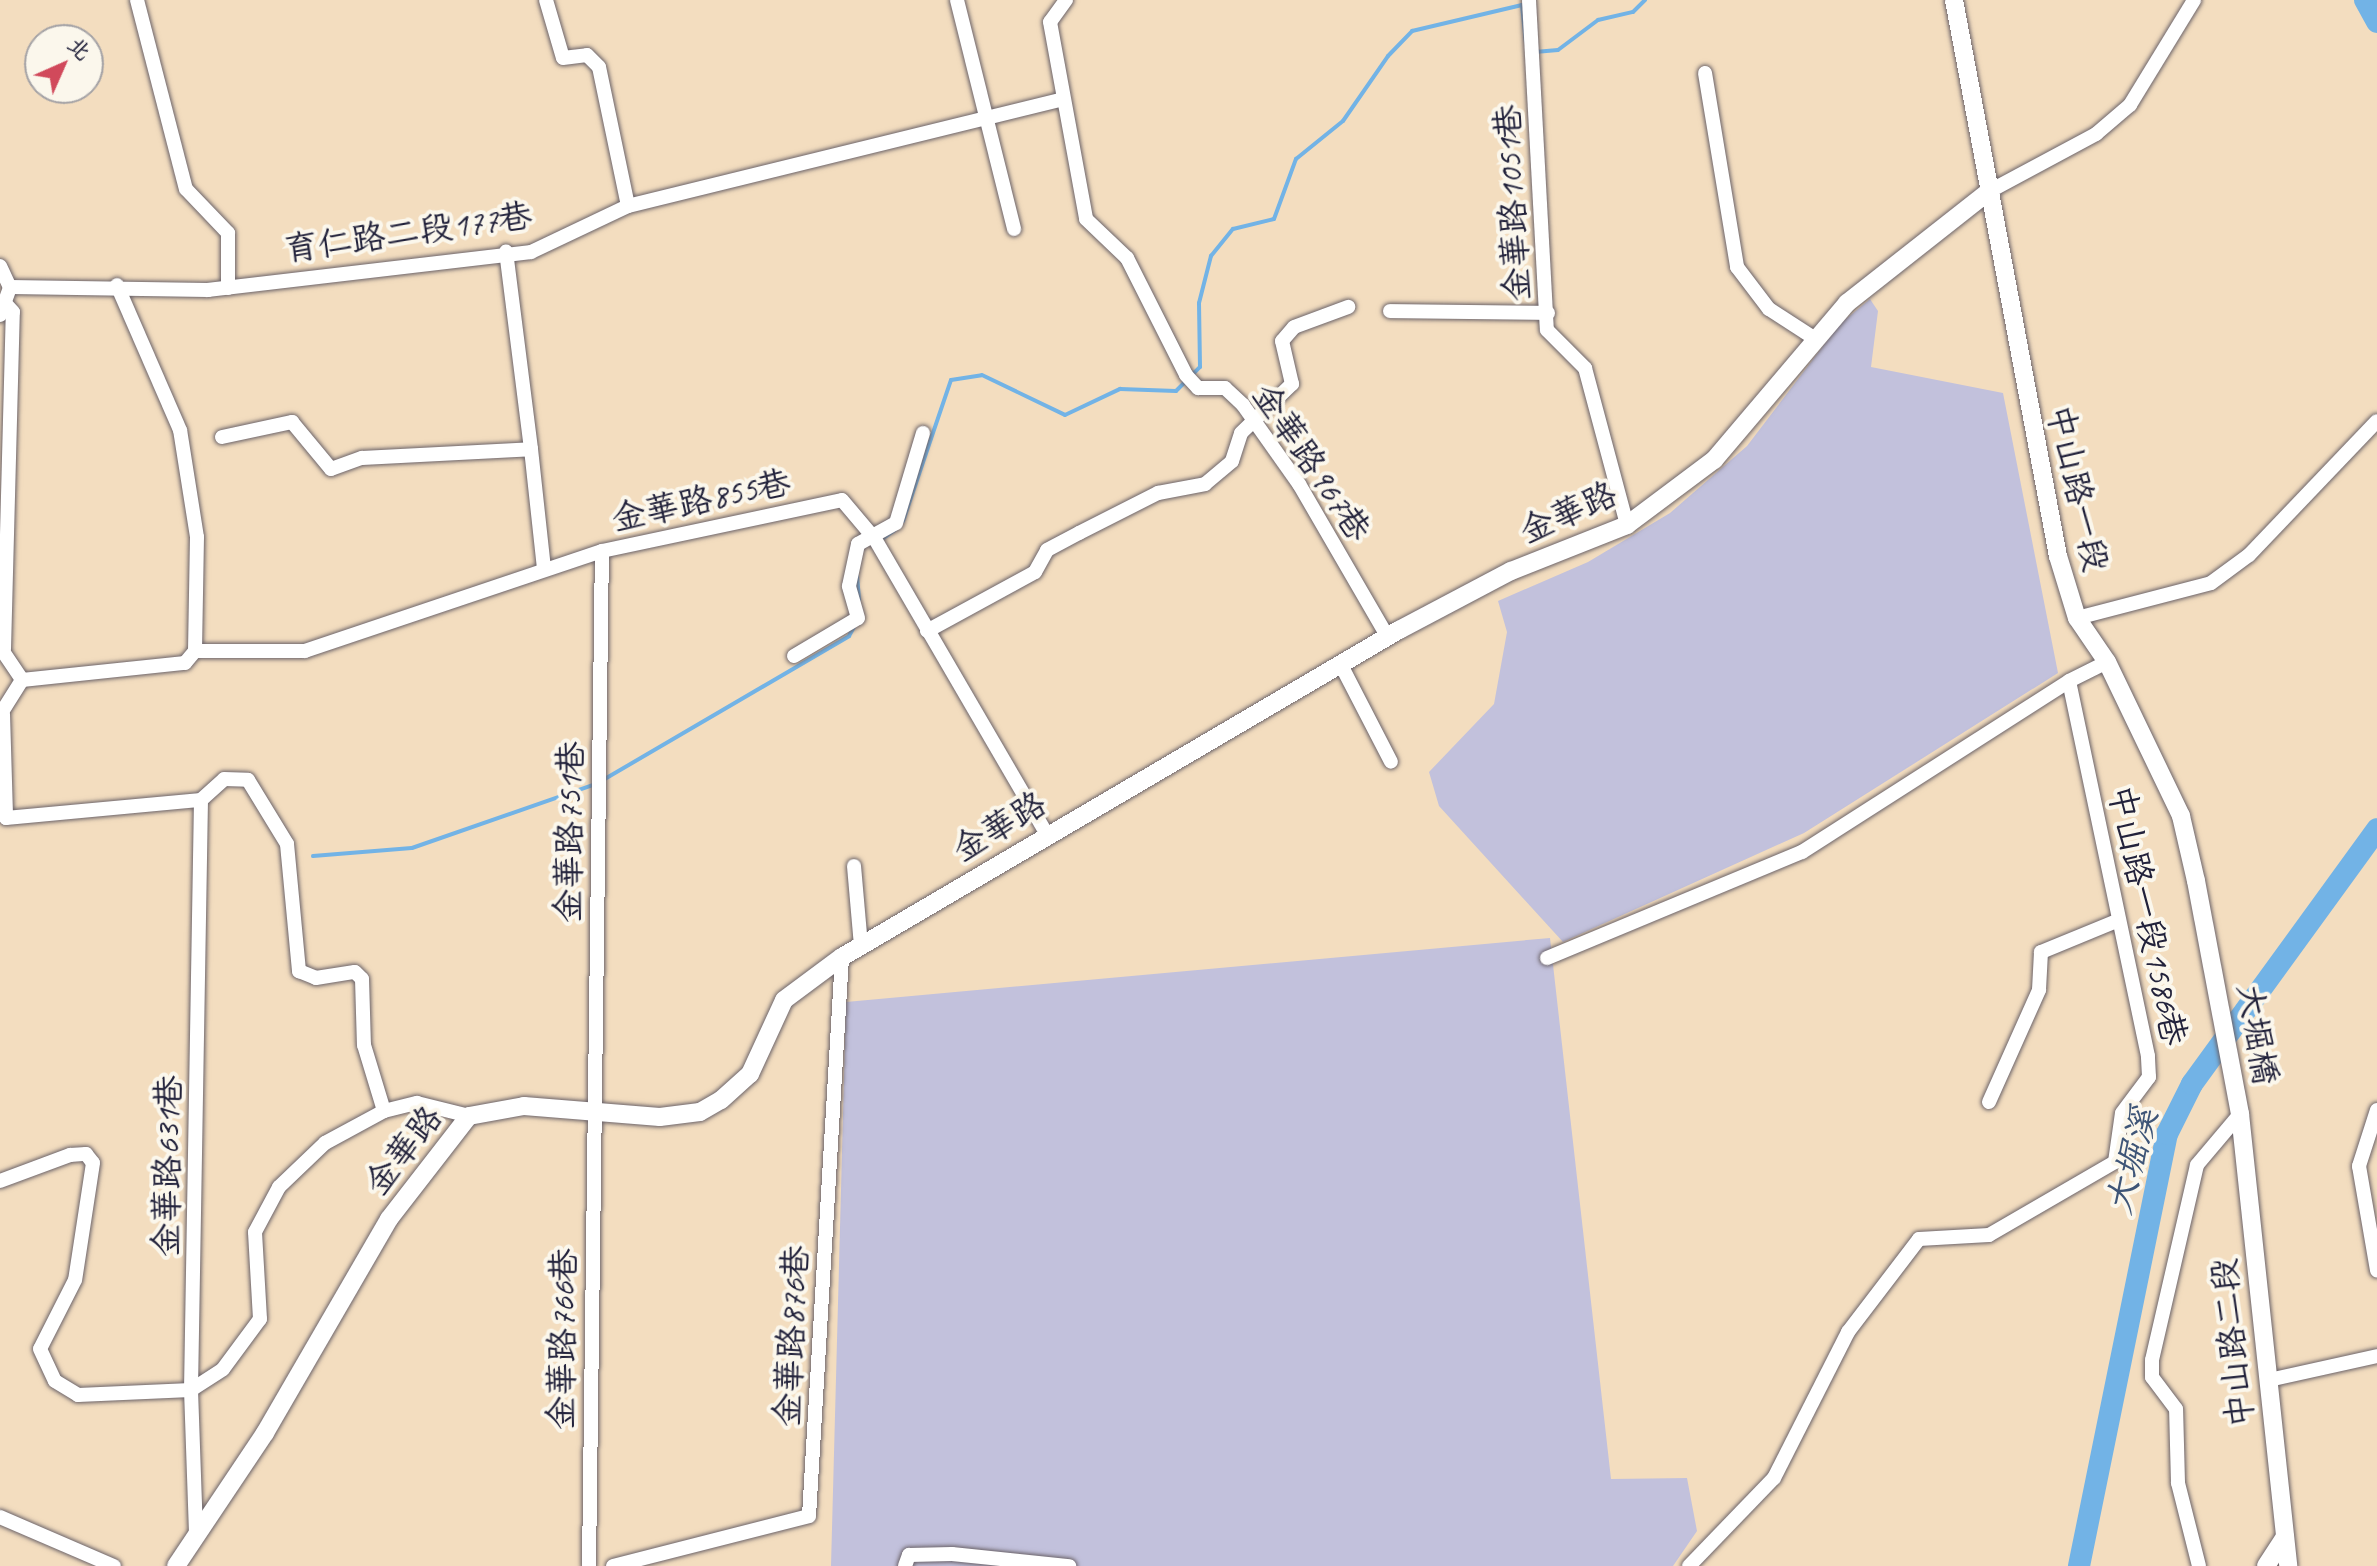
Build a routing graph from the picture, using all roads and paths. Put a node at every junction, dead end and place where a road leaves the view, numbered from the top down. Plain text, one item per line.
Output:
1 (137, 0) edge
2 (546, 0) edge
3 (957, 0) edge
4 (1066, 0) edge
5 (1529, 0) edge
6 (1954, 0) edge
7 (2194, 0) edge
8 (1705, 73) dead end
9 (1063, 99) junction
10 (987, 118) junction
11 (1988, 192) junction
12 (628, 206) junction
13 (1014, 229) dead end
14 (506, 252) junction
15 (0, 266) edge
16 (117, 285) junction
17 (10, 287) junction
18 (228, 288) junction
19 (1348, 307) dead end
20 (3, 309) edge
21 (1390, 311) dead end
22 (1548, 313) junction
23 (1814, 338) junction
24 (1252, 421) junction
25 (2377, 421) edge
26 (923, 433) dead end
27 (222, 437) dead end
28 (531, 449) junction
29 (1627, 525) junction
30 (876, 541) junction
31 (602, 551) junction
32 (544, 568) junction
33 (2077, 618) junction
34 (927, 631) junction
35 (1387, 636) junction
36 (2, 648) edge
37 (195, 651) junction
38 (794, 656) dead end
39 (2107, 662) junction
40 (1340, 663) junction
41 (22, 680) junction
42 (2069, 681) junction
43 (2, 714) edge
44 (1391, 762) dead end
45 (201, 800) junction
46 (1047, 834) junction
47 (854, 866) dead end
48 (2114, 922) junction
49 (861, 946) junction
50 (842, 957) junction
51 (1547, 958) dead end
52 (2214, 965) joint
53 (1989, 1102) dead end
54 (2377, 1110) edge
55 (384, 1111) junction
56 (595, 1113) junction
57 (2240, 1114) junction
58 (469, 1116) junction
59 (0, 1181) edge
60 (2377, 1270) edge
61 (2377, 1356) edge
62 (2269, 1380) junction
63 (191, 1390) junction
64 (0, 1517) edge
65 (196, 1533) junction
66 (2285, 1537) junction
67 (1697, 1564) edge
68 (114, 1566) edge
69 (176, 1566) edge
70 (589, 1566) edge
71 (613, 1566) edge
72 (905, 1566) edge
73 (1069, 1566) edge
74 (2199, 1566) edge
75 (2266, 1566) edge
76 (2288, 1566) edge

1 - 18 street
2 - 12 street
3 - 10 street
4 - 9 street, 金華路967巷
5 - 22 street, 金華路1051巷
6 - 11 street, 中山路一段
7 - 11 street
8 - 23 street
9 - 10 street, 育仁路二段177巷
9 - 24 street, 金華路967巷
10 - 12 street, 育仁路二段177巷
10 - 13 street
11 - 23 street, 金華路
11 - 33 street, 中山路一段
12 - 14 street, 育仁路二段177巷
14 - 18 street, 育仁路二段177巷
14 - 28 street
15 - 17 street
16 - 17 street, 育仁路二段177巷
16 - 18 street, 育仁路二段177巷
16 - 37 street
17 - 20 street
19 - 24 street
20 - 36 street
21 - 22 street
22 - 29 street, 金華路1051巷
23 - 29 street, 金華路
24 - 34 street
24 - 35 street, 金華路967巷
25 - 33 street
26 - 30 street
27 - 28 street
28 - 32 street
29 - 35 street, 金華路
30 - 31 street, 金華路855巷
30 - 34 street, 金華路855巷
30 - 38 street
31 - 32 street, 金華路855巷
31 - 56 street, 金華路751巷
32 - 37 street, 金華路855巷
33 - 39 street, 中山路一段
34 - 46 street, 金華路855巷
35 - 40 street, 金華路
36 - 41 street
37 - 41 street
39 - 42 street
39 - 52 street, 中山路一段
40 - 44 street
40 - 46 street, 金華路
41 - 43 street
42 - 48 street, 中山路一段1586巷
42 - 51 street
43 - 45 street
45 - 55 street
45 - 63 street, 金華路631巷
46 - 49 street, 金華路
47 - 49 street
48 - 53 street
48 - 67 street, 中山路一段1586巷
49 - 50 street, 金華路
50 - 56 street, 金華路
50 - 71 street, 金華路876巷
52 - 57 street, 大堀橋
54 - 60 street
55 - 58 street
55 - 63 street
56 - 58 street, 金華路
56 - 70 street, 金華路766巷
57 - 62 street, 中山路二段
57 - 74 street
58 - 65 street, 金華路
59 - 63 street
61 - 62 street
62 - 66 street, 中山路二段
63 - 65 street, 金華路631巷
64 - 68 street
65 - 69 street, 金華路
66 - 75 street
66 - 76 street, 中山路二段
72 - 73 street

